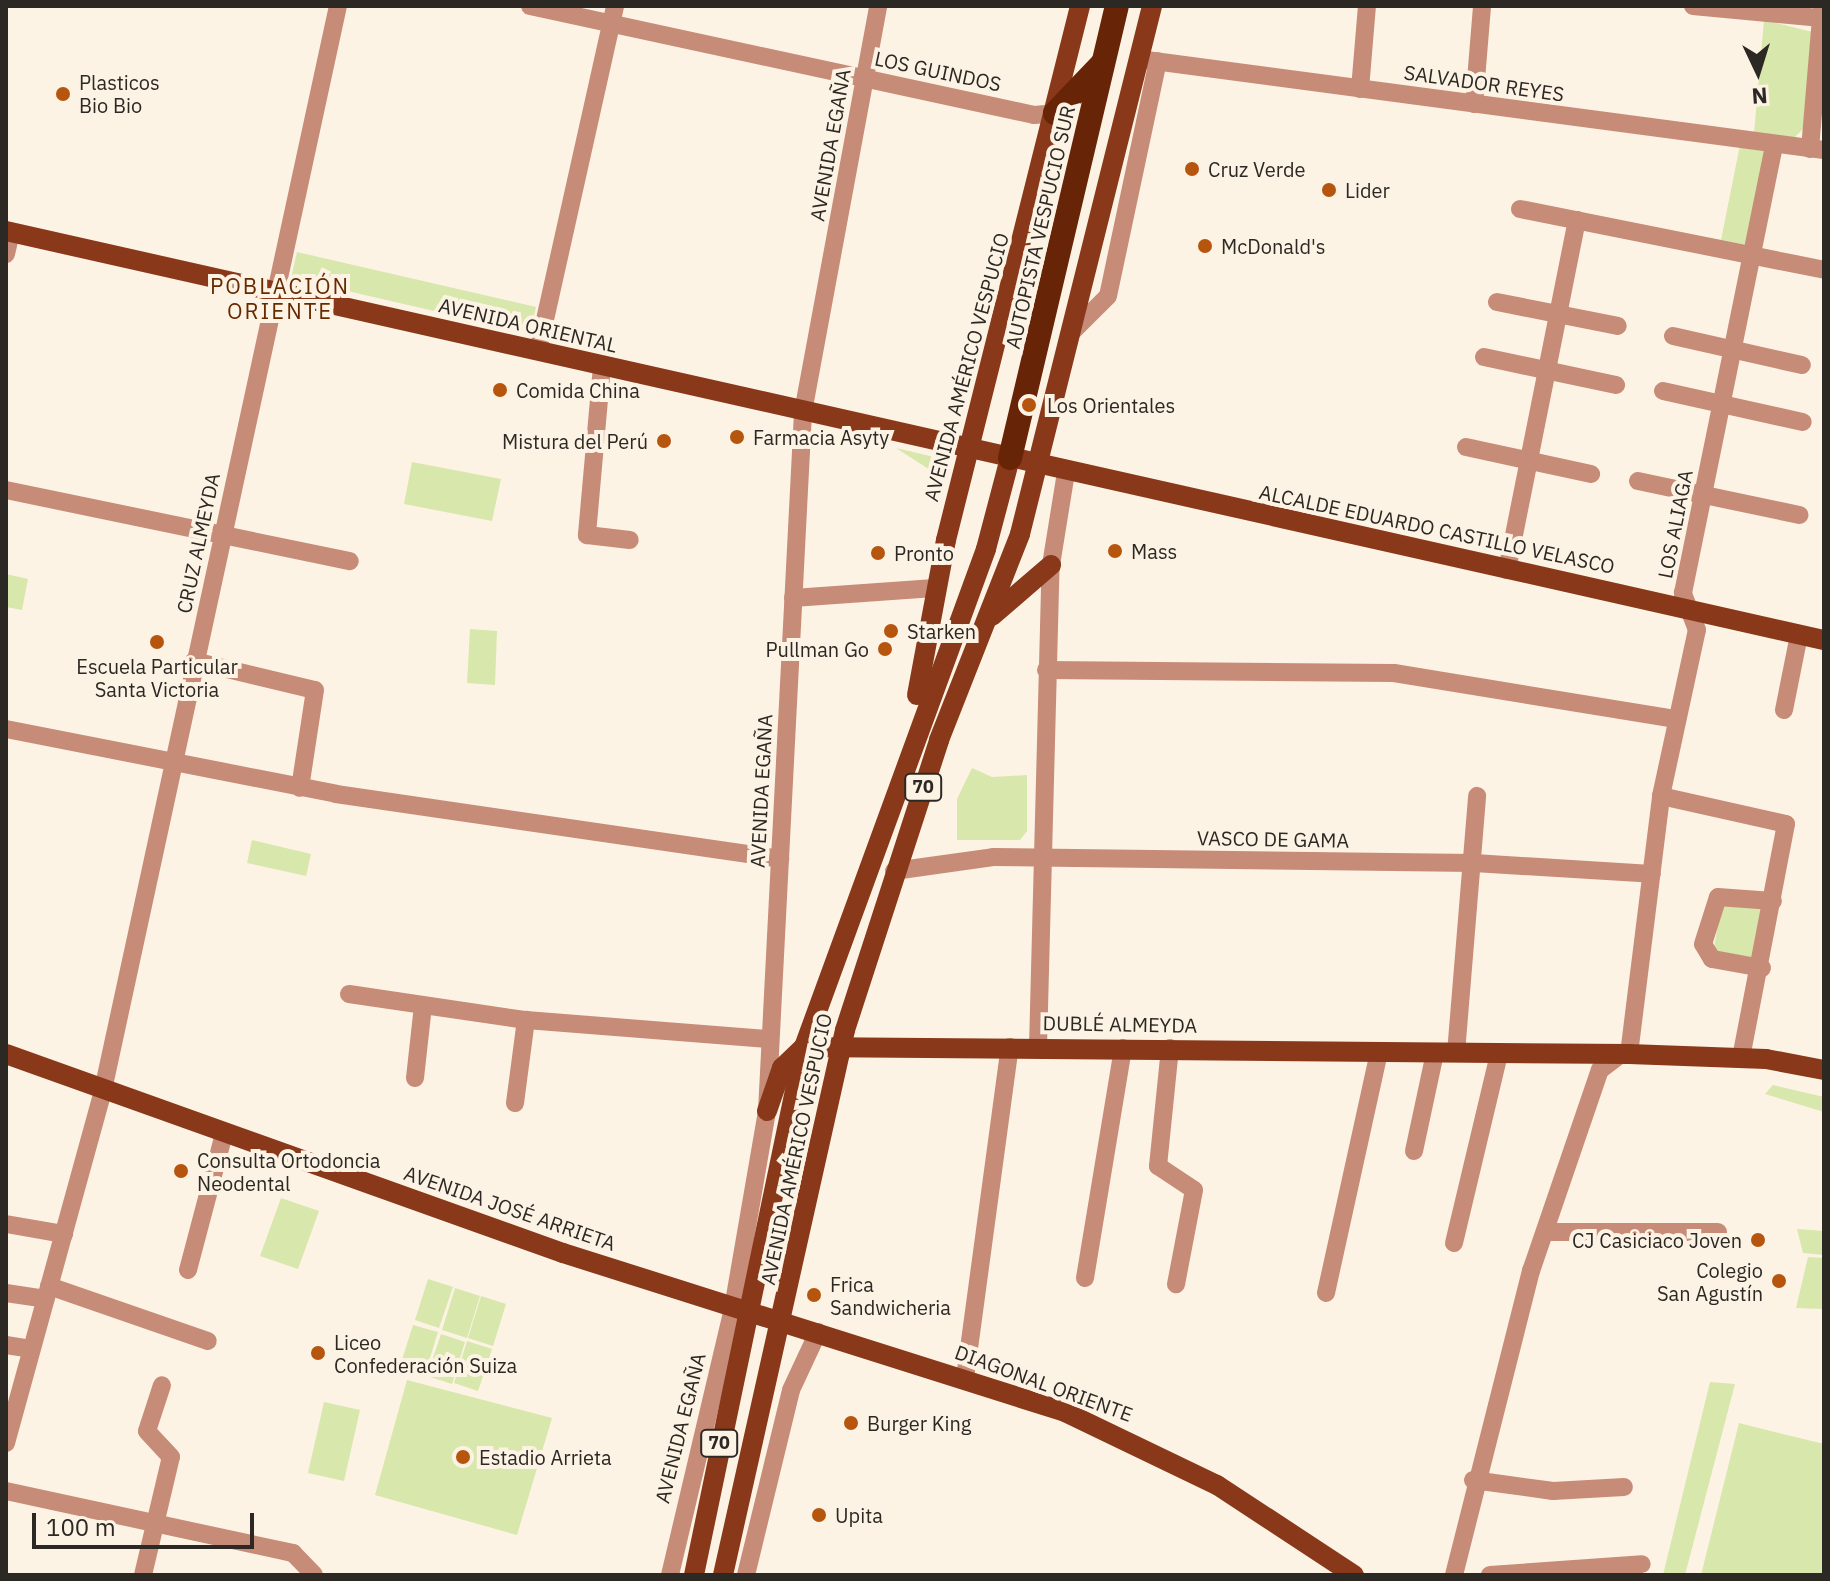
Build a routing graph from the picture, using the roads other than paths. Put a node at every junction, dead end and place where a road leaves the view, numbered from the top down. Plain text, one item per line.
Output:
1 (338, 6) edge
2 (530, 6) edge
3 (878, 6) edge
4 (1080, 6) edge
5 (1117, 6) edge
6 (1152, 6) edge
7 (1367, 6) edge
8 (1482, 6) edge
9 (1693, 6) edge
10 (1822, 12) edge
11 (613, 15) edge
12 (1149, 60) junction
13 (1103, 62) junction
14 (865, 78) junction
15 (1360, 89) junction
16 (1474, 104) junction
17 (1055, 113) junction
18 (1774, 144) junction
19 (1817, 150) edge
20 (1520, 209) dead end
21 (1577, 220) junction
22 (8, 231) edge
23 (6, 254) edge
24 (1751, 255) junction
25 (1824, 270) edge
26 (275, 292) junction
27 (1497, 302) dead end
28 (1559, 314) junction
29 (1618, 326) dead end
30 (1673, 336) dead end
31 (1732, 349) junction
32 (538, 351) junction
33 (1484, 357) dead end
34 (1802, 365) dead end
35 (602, 366) junction
36 (1547, 370) junction
37 (1616, 385) dead end
38 (1663, 391) dead end
39 (1721, 404) junction
40 (803, 412) junction
41 (1803, 422) dead end
42 (1466, 447) dead end
43 (972, 449) junction
44 (1010, 458) junction
45 (1529, 461) junction
46 (1039, 465) junction
47 (1066, 472) junction
48 (1591, 474) dead end
49 (1638, 481) dead end
50 (6, 490) edge
51 (1703, 495) junction
52 (1799, 515) dead end
53 (222, 534) junction
54 (630, 540) dead end
55 (350, 561) dead end
56 (1051, 565) junction
57 (1507, 570) junction
58 (935, 588) junction
59 (793, 598) junction
60 (1690, 610) junction
61 (984, 625) junction
62 (1799, 635) junction
63 (1824, 640) edge
64 (194, 661) junction
65 (1046, 670) junction
66 (1784, 710) dead end
67 (1676, 719) junction
68 (6, 729) edge
69 (909, 743) junction
70 (173, 762) junction
71 (300, 788) junction
72 (1477, 796) dead end
73 (1661, 796) junction
74 (1042, 858) junction
75 (780, 859) junction
76 (1474, 863) junction
77 (894, 871) junction
78 (1652, 874) junction
79 (1773, 901) junction
80 (1762, 968) junction
81 (349, 994) dead end
82 (423, 1005) junction
83 (526, 1020) junction
84 (768, 1039) junction
85 (840, 1046) junction
86 (804, 1047) junction
87 (1010, 1047) junction
88 (1038, 1047) junction
89 (1123, 1048) junction
90 (1170, 1048) junction
91 (1379, 1052) junction
92 (1446, 1053) junction
93 (6, 1054) edge
94 (1499, 1054) junction
95 (1625, 1054) junction
96 (1741, 1058) junction
97 (1824, 1070) edge
98 (415, 1078) dead end
99 (103, 1090) junction
100 (515, 1103) dead end
101 (767, 1111) junction
102 (224, 1134) junction
103 (1414, 1151) dead end
104 (6, 1224) edge
105 (1545, 1232) junction
106 (1718, 1232) dead end
107 (64, 1234) junction
108 (1454, 1243) dead end
109 (188, 1270) dead end
110 (1085, 1278) dead end
111 (1176, 1284) dead end
112 (6, 1293) edge
113 (47, 1293) junction
114 (1326, 1293) dead end
115 (742, 1310) junction
116 (783, 1322) junction
117 (818, 1332) junction
118 (208, 1341) dead end
119 (6, 1345) edge
120 (31, 1349) junction
121 (965, 1378) junction
122 (162, 1385) dead end
123 (6, 1443) edge
124 (1473, 1480) junction
125 (1624, 1487) dead end
126 (6, 1491) edge
127 (153, 1523) junction
128 (1642, 1564) dead end
129 (143, 1575) edge
130 (314, 1575) edge
131 (670, 1575) edge
132 (694, 1575) edge
133 (723, 1575) edge
134 (746, 1575) edge
135 (1354, 1575) edge
136 (1454, 1575) edge
137 (1490, 1575) edge

1 - 26 street, CRUZ ALMEYDA
2 - 11 street, LOS GUINDOS
3 - 14 street, AVENIDA EGAÑA
4 - 17 main road, AVENIDA AMÉRICO VESPUCIO
5 - 13 highway, AUTOPISTA VESPUCIO SUR / 70
6 - 12 main road, AVENIDA AMÉRICO VESPUCIO / 70
7 - 15 street
8 - 16 street
9 - 10 street
10 - 19 street
11 - 14 street, LOS GUINDOS
11 - 32 street
12 - 15 street, SALVADOR REYES
12 - 46 main road, AVENIDA AMÉRICO VESPUCIO / 70
13 - 17 highway
13 - 44 highway, AUTOPISTA VESPUCIO SUR / 70
14 - 17 street, LOS GUINDOS
14 - 40 street, AVENIDA EGAÑA
15 - 16 street, SALVADOR REYES
16 - 18 street, SALVADOR REYES
17 - 43 main road, AVENIDA AMÉRICO VESPUCIO
18 - 19 street, SALVADOR REYES
18 - 24 street, LOS ALIAGA
20 - 21 street
21 - 24 street
21 - 28 street
22 - 23 street
22 - 26 main road, AVENIDA ORIENTAL
24 - 25 street
24 - 31 street, LOS ALIAGA
26 - 32 main road, AVENIDA ORIENTAL
26 - 53 street, CRUZ ALMEYDA
27 - 28 street
28 - 29 street
28 - 36 street
30 - 31 street
31 - 34 street
31 - 39 street, LOS ALIAGA
32 - 35 main road, AVENIDA ORIENTAL
33 - 36 street
35 - 40 main road, AVENIDA ORIENTAL
35 - 54 street
36 - 37 street
36 - 45 street
38 - 39 street
39 - 41 street
39 - 51 street, LOS ALIAGA
40 - 43 main road, AVENIDA ORIENTAL
40 - 59 street, AVENIDA EGAÑA
42 - 45 street
43 - 44 main road, AVENIDA ORIENTAL
43 - 58 main road, AVENIDA AMÉRICO VESPUCIO
44 - 46 main road, AVENIDA ORIENTAL
44 - 69 main road, AVENIDA AMÉRICO VESPUCIO / 70
45 - 48 street
45 - 57 street
46 - 47 main road, ALCALDE EDUARDO CASTILLO VELASCO
46 - 61 main road, AVENIDA AMÉRICO VESPUCIO / 70
47 - 56 street
47 - 57 main road, ALCALDE EDUARDO CASTILLO VELASCO
49 - 51 street
50 - 53 street
51 - 52 street
51 - 60 street, LOS ALIAGA
53 - 55 street
53 - 64 street, CRUZ ALMEYDA
56 - 61 main road
56 - 65 street
57 - 60 main road, ALCALDE EDUARDO CASTILLO VELASCO
58 - 59 street
58 - 69 main road, AVENIDA AMÉRICO VESPUCIO
59 - 75 street, AVENIDA EGAÑA
60 - 62 main road, ALCALDE EDUARDO CASTILLO VELASCO
60 - 67 street, LOS ALIAGA
61 - 77 main road, AVENIDA AMÉRICO VESPUCIO / 70
62 - 63 main road, ALCALDE EDUARDO CASTILLO VELASCO
62 - 66 street
64 - 70 street, CRUZ ALMEYDA
64 - 71 street
65 - 67 street
65 - 74 street
67 - 73 street, LOS ALIAGA
68 - 70 street
69 - 86 main road, AVENIDA AMÉRICO VESPUCIO / 70
70 - 71 street
70 - 99 street, CRUZ ALMEYDA
71 - 75 street
72 - 76 street
73 - 78 street, LOS ALIAGA
73 - 79 street
74 - 76 street, VASCO DE GAMA
74 - 77 street, VASCO DE GAMA
74 - 88 street
75 - 84 street, AVENIDA EGAÑA
76 - 78 street, VASCO DE GAMA
76 - 92 street
77 - 85 main road, AVENIDA AMÉRICO VESPUCIO / 70
78 - 95 street, LOS ALIAGA
79 - 80 street
79 - 80 street
80 - 96 street
81 - 82 street
82 - 83 street
82 - 98 street
83 - 84 street
83 - 100 street
84 - 101 street, AVENIDA EGAÑA
85 - 86 main road, DUBLÉ ALMEYDA
85 - 87 main road, DUBLÉ ALMEYDA
85 - 116 main road, AVENIDA AMÉRICO VESPUCIO / 70
86 - 101 main road
86 - 115 main road, AVENIDA AMÉRICO VESPUCIO / 70
87 - 88 main road, DUBLÉ ALMEYDA
87 - 121 street
88 - 89 main road, DUBLÉ ALMEYDA
89 - 90 main road, DUBLÉ ALMEYDA
89 - 110 street
90 - 91 main road, DUBLÉ ALMEYDA
90 - 111 street
91 - 92 main road, DUBLÉ ALMEYDA
91 - 114 street
92 - 94 main road, DUBLÉ ALMEYDA
92 - 103 street
93 - 99 main road, AVENIDA JOSÉ ARRIETA
94 - 95 main road, DUBLÉ ALMEYDA
94 - 108 street
95 - 96 main road, DUBLÉ ALMEYDA
95 - 105 street
96 - 97 main road, DUBLÉ ALMEYDA
99 - 102 main road, AVENIDA JOSÉ ARRIETA
99 - 107 street, CRUZ ALMEYDA
101 - 115 street, AVENIDA EGAÑA
102 - 109 street
102 - 115 main road, AVENIDA JOSÉ ARRIETA
104 - 107 street
105 - 106 street
105 - 124 street
107 - 113 street, CRUZ ALMEYDA
112 - 113 street
113 - 118 street
113 - 120 street, CRUZ ALMEYDA
115 - 116 main road, AVENIDA JOSÉ ARRIETA
115 - 131 street, AVENIDA EGAÑA
115 - 132 main road, AVENIDA AMÉRICO VESPUCIO / 70
116 - 117 main road, DIAGONAL ORIENTE
116 - 133 main road, AVENIDA AMÉRICO VESPUCIO / 70
117 - 121 main road, DIAGONAL ORIENTE
117 - 134 street
119 - 120 street
120 - 123 street, CRUZ ALMEYDA
121 - 135 main road, DIAGONAL ORIENTE
122 - 127 street
124 - 125 street
124 - 136 street
126 - 127 street
127 - 129 street
127 - 130 street
128 - 137 street

